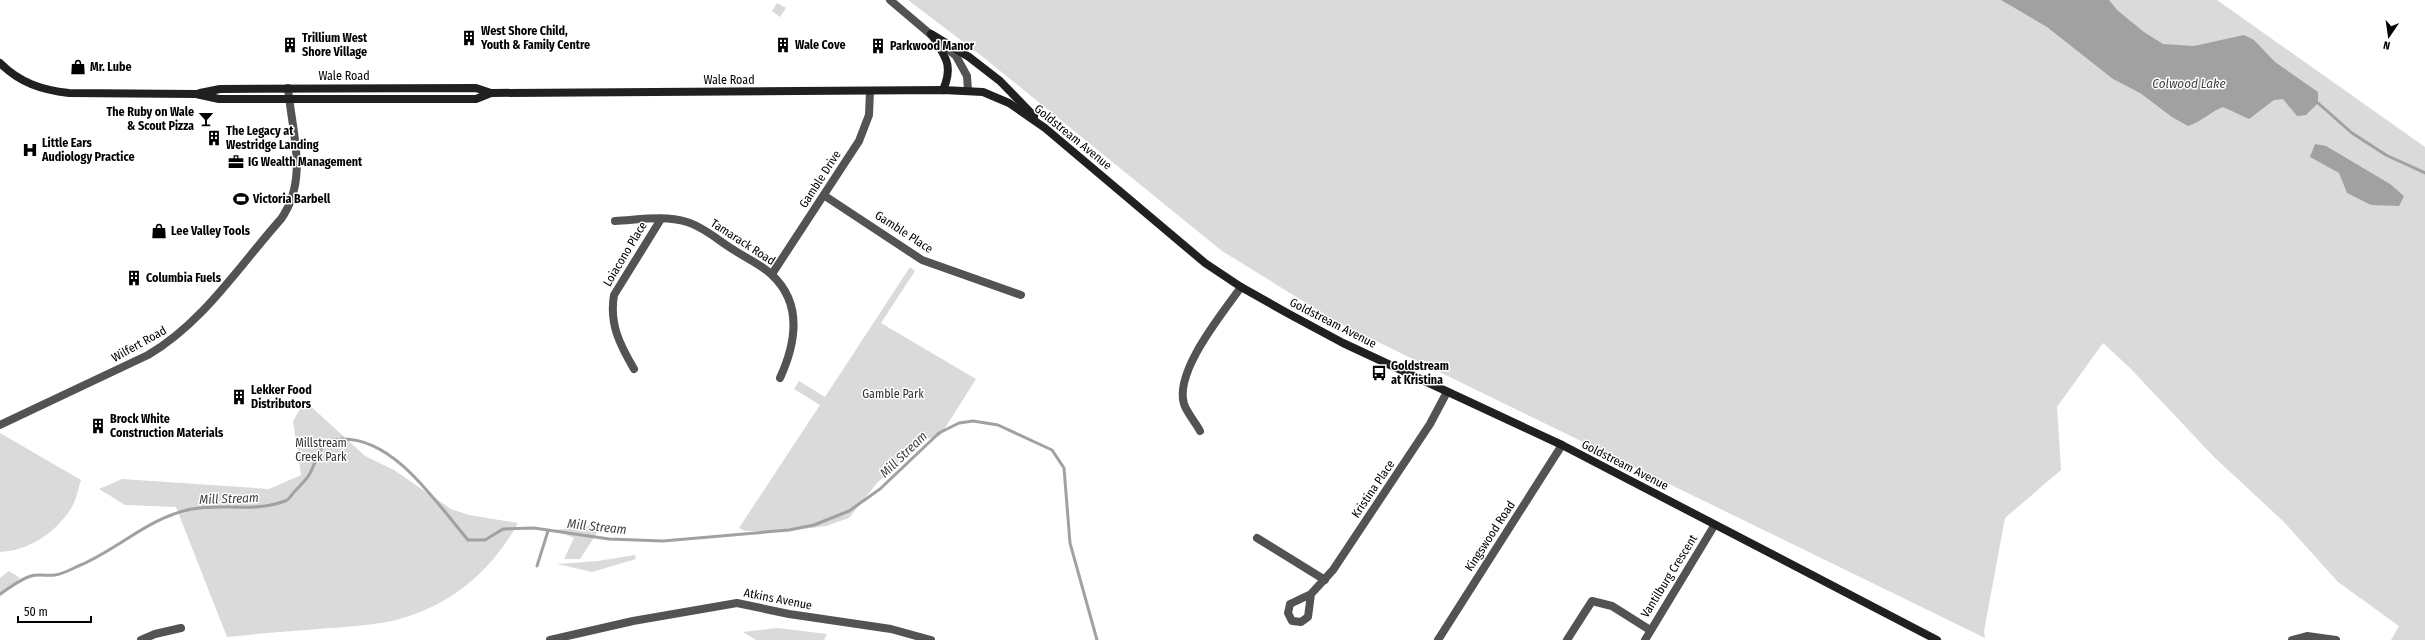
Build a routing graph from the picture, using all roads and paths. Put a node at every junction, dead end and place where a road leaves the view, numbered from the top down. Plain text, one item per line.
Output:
1 (890, 0) edge
2 (931, 34) junction
3 (0, 63) edge
4 (288, 88) junction
5 (388, 88) junction
6 (943, 90) junction
7 (968, 90) junction
8 (870, 91) junction
9 (491, 93) junction
10 (196, 94) junction
11 (289, 99) junction
12 (387, 100) junction
13 (1045, 128) junction
14 (825, 196) junction
15 (661, 219) junction
16 (614, 221) dead end
17 (772, 274) junction
18 (1241, 287) junction
19 (1021, 295) dead end
20 (634, 369) dead end
21 (780, 378) dead end
22 (1447, 392) junction
23 (0, 425) edge
24 (1200, 431) dead end
25 (1562, 446) junction
26 (1714, 526) junction
27 (1257, 538) dead end
28 (1325, 580) junction
29 (1311, 594) dead end
30 (181, 628) dead end
31 (1650, 630) junction
32 (141, 640) edge
33 (550, 640) edge
34 (931, 640) edge
35 (1438, 640) edge
36 (1567, 640) edge
37 (1644, 640) edge
38 (1937, 640) edge
39 (2292, 640) edge
40 (2336, 640) edge

1 - 2 street
2 - 6 main road
2 - 7 street
2 - 13 main road
3 - 10 main road, Wale Road
4 - 5 main road, Wale Road
4 - 10 main road, Wale Road
4 - 11 street, Wilfert Road
5 - 9 main road, Wale Road
5 - 12 main road
6 - 7 main road, Wale Road
6 - 8 main road, Wale Road
7 - 13 main road, Goldstream Avenue
8 - 9 main road, Wale Road
8 - 14 street, Gamble Drive
9 - 12 main road, Wale Road
10 - 11 main road, Wale Road
11 - 12 main road, Wale Road
11 - 23 street, Wilfert Road
13 - 18 main road, Goldstream Avenue
14 - 17 street, Gamble Drive
14 - 19 street, Gamble Place
15 - 16 street, Tamarack Road
15 - 17 street, Tamarack Road
15 - 20 street, Loiacono Place
17 - 21 street, Tamarack Road
18 - 22 main road, Goldstream Avenue
18 - 24 street
22 - 25 main road, Goldstream Avenue
22 - 28 street, Kristina Place
25 - 26 main road, Goldstream Avenue
25 - 35 street, Kingswood Road
26 - 31 street, Vantilburg Crescent
26 - 38 main road, Goldstream Avenue
27 - 28 street
28 - 29 street, Kristina Place
30 - 32 street
31 - 36 street
31 - 37 street, Vantilburg Crescent
33 - 34 street, Atkins Avenue
39 - 40 street

